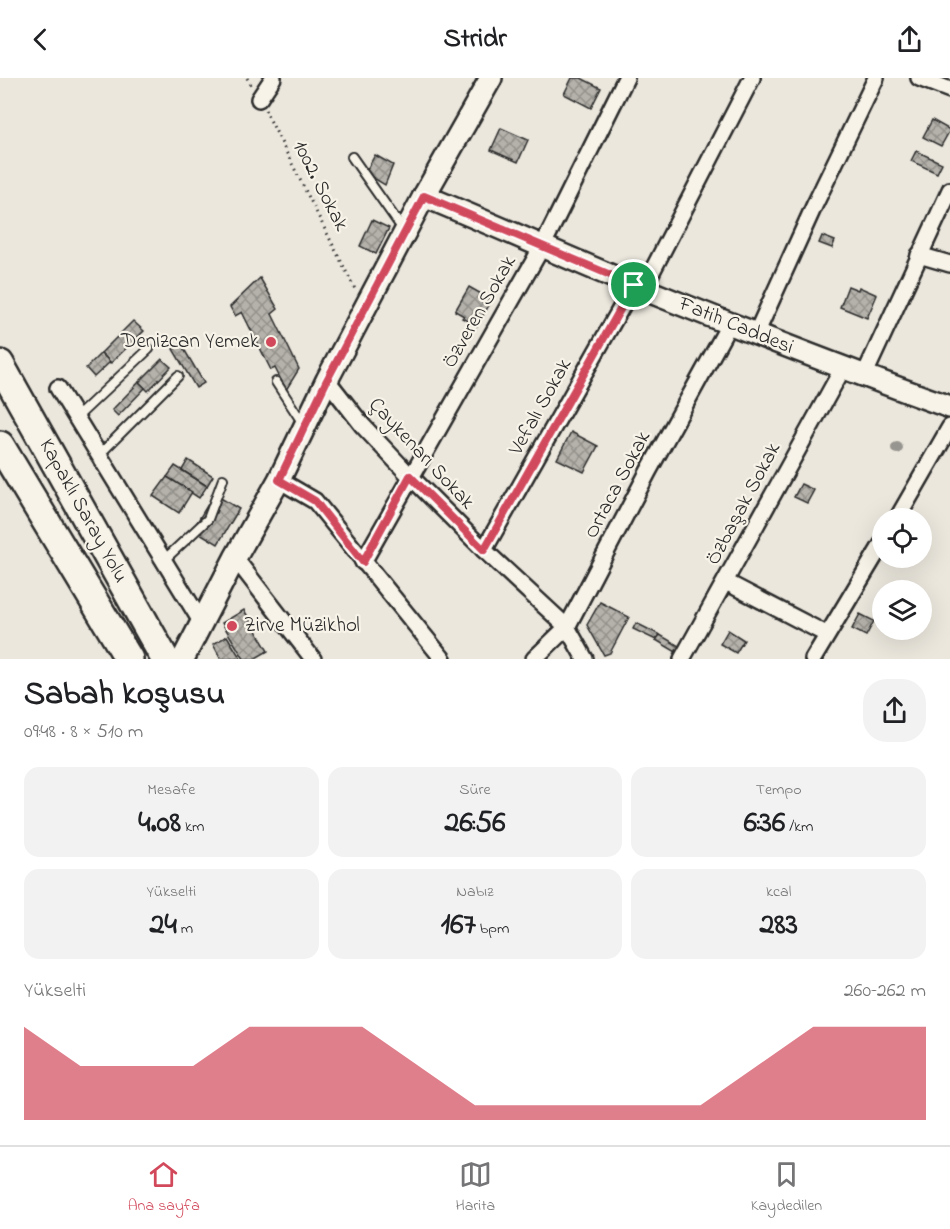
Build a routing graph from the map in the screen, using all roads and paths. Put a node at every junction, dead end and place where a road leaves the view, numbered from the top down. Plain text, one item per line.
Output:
1 (247, 78) edge
2 (273, 78) edge
3 (491, 78) edge
4 (626, 78) edge
5 (752, 78) edge
6 (876, 78) edge
7 (919, 78) edge
8 (950, 90) edge
9 (259, 99) junction
10 (352, 158) dead end
11 (950, 190) edge
12 (424, 196) junction
13 (405, 232) junction
14 (543, 245) junction
15 (919, 255) junction
16 (950, 264) edge
17 (639, 287) junction
18 (364, 310) junction
19 (730, 323) junction
20 (756, 334) junction
21 (149, 348) dead end
22 (0, 364) edge
23 (843, 368) junction
24 (178, 376) dead end
25 (864, 376) junction
26 (327, 380) junction
27 (276, 382) dead end
28 (58, 388) dead end
29 (950, 407) edge
30 (76, 418) junction
31 (305, 426) junction
32 (950, 428) edge
33 (0, 446) edge
34 (99, 455) junction
35 (410, 476) junction
36 (223, 479) dead end
37 (279, 480) junction
38 (903, 508) edge
39 (484, 550) junction
40 (235, 558) junction
41 (164, 560) junction
42 (872, 560) edge
43 (363, 562) junction
44 (726, 582) junction
45 (202, 622) junction
46 (567, 627) junction
47 (826, 634) junction
48 (190, 651) edge
49 (129, 659) edge
50 (165, 659) edge
51 (313, 659) edge
52 (442, 659) edge
53 (534, 659) edge
54 (585, 659) edge
55 (682, 659) edge
56 (813, 659) edge

1 - 9 path, 1002. Sokak
2 - 9 street
3 - 12 street
4 - 14 street, Özveren Sokak
5 - 17 street, Vefalı Sokak
6 - 20 street
7 - 8 street
9 - 18 path, 1002. Sokak
10 - 13 lane
11 - 15 street
12 - 13 street
12 - 14 street, Fatih Caddesi
13 - 18 street
14 - 17 street, Fatih Caddesi
14 - 35 street, Özveren Sokak
15 - 16 street
15 - 25 street
17 - 19 street, Fatih Caddesi
17 - 39 street, Vefalı Sokak
18 - 26 street
19 - 20 street, Fatih Caddesi
19 - 46 street, Ortaca Sokak
20 - 23 street, Fatih Caddesi
21 - 30 lane
22 - 50 highway, Kapaklı Saray Yolu
23 - 25 street, Fatih Caddesi
23 - 44 street, Özbaşak Sokak
24 - 34 lane
25 - 29 street, Fatih Caddesi
26 - 31 street
26 - 35 street, Çaykenarı Sokak
27 - 31 lane
28 - 30 street
30 - 34 street
31 - 37 street
32 - 38 street
33 - 49 highway, Kapaklı Saray Yolu
34 - 41 street
35 - 39 street, Çaykenarı Sokak
35 - 43 street, Özveren Sokak
36 - 41 lane
37 - 40 street
37 - 43 street
39 - 46 street, Çaykenarı Sokak
40 - 45 street
40 - 51 street
41 - 45 street
42 - 47 street
43 - 52 street
44 - 47 street
44 - 55 street, Özbaşak Sokak
45 - 48 street
46 - 53 street, Ortaca Sokak
46 - 54 street, Çaykenarı Sokak
47 - 56 street

